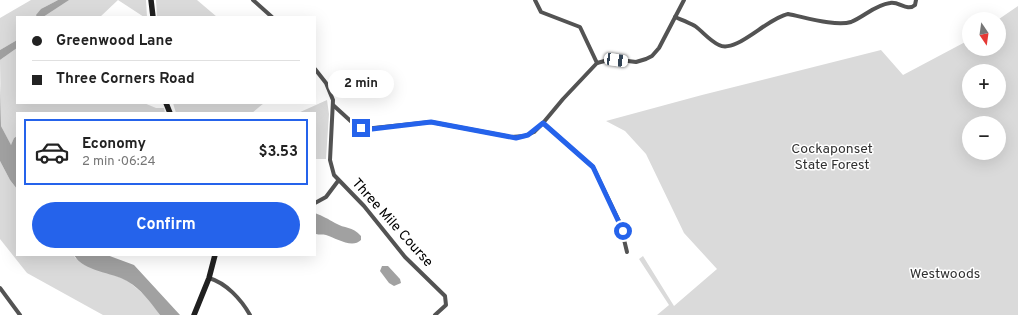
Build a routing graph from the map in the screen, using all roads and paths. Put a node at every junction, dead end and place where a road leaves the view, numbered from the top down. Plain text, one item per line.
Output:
1 (151, 0) edge
2 (253, 0) edge
3 (535, 0) edge
4 (684, 0) edge
5 (916, 0) edge
6 (894, 1) edge
7 (153, 16) edge
8 (271, 16) edge
9 (675, 17) junction
10 (597, 63) junction
11 (316, 70) edge
12 (333, 105) junction
13 (543, 123) junction
14 (338, 181) junction
15 (316, 202) edge
16 (627, 252) dead end
17 (215, 256) edge
18 (209, 278) junction
19 (0, 288) edge
20 (20, 315) edge
21 (194, 315) edge
22 (250, 315) edge
23 (435, 315) edge

1 - 7 main road
2 - 8 street
3 - 10 street
4 - 9 street
5 - 6 street
6 - 9 street
9 - 10 street
10 - 13 street
11 - 12 street
12 - 13 street
12 - 14 street
13 - 16 street
14 - 15 street
14 - 23 street, Three Mile Course
17 - 18 main road
18 - 21 main road
18 - 22 street
19 - 20 street

